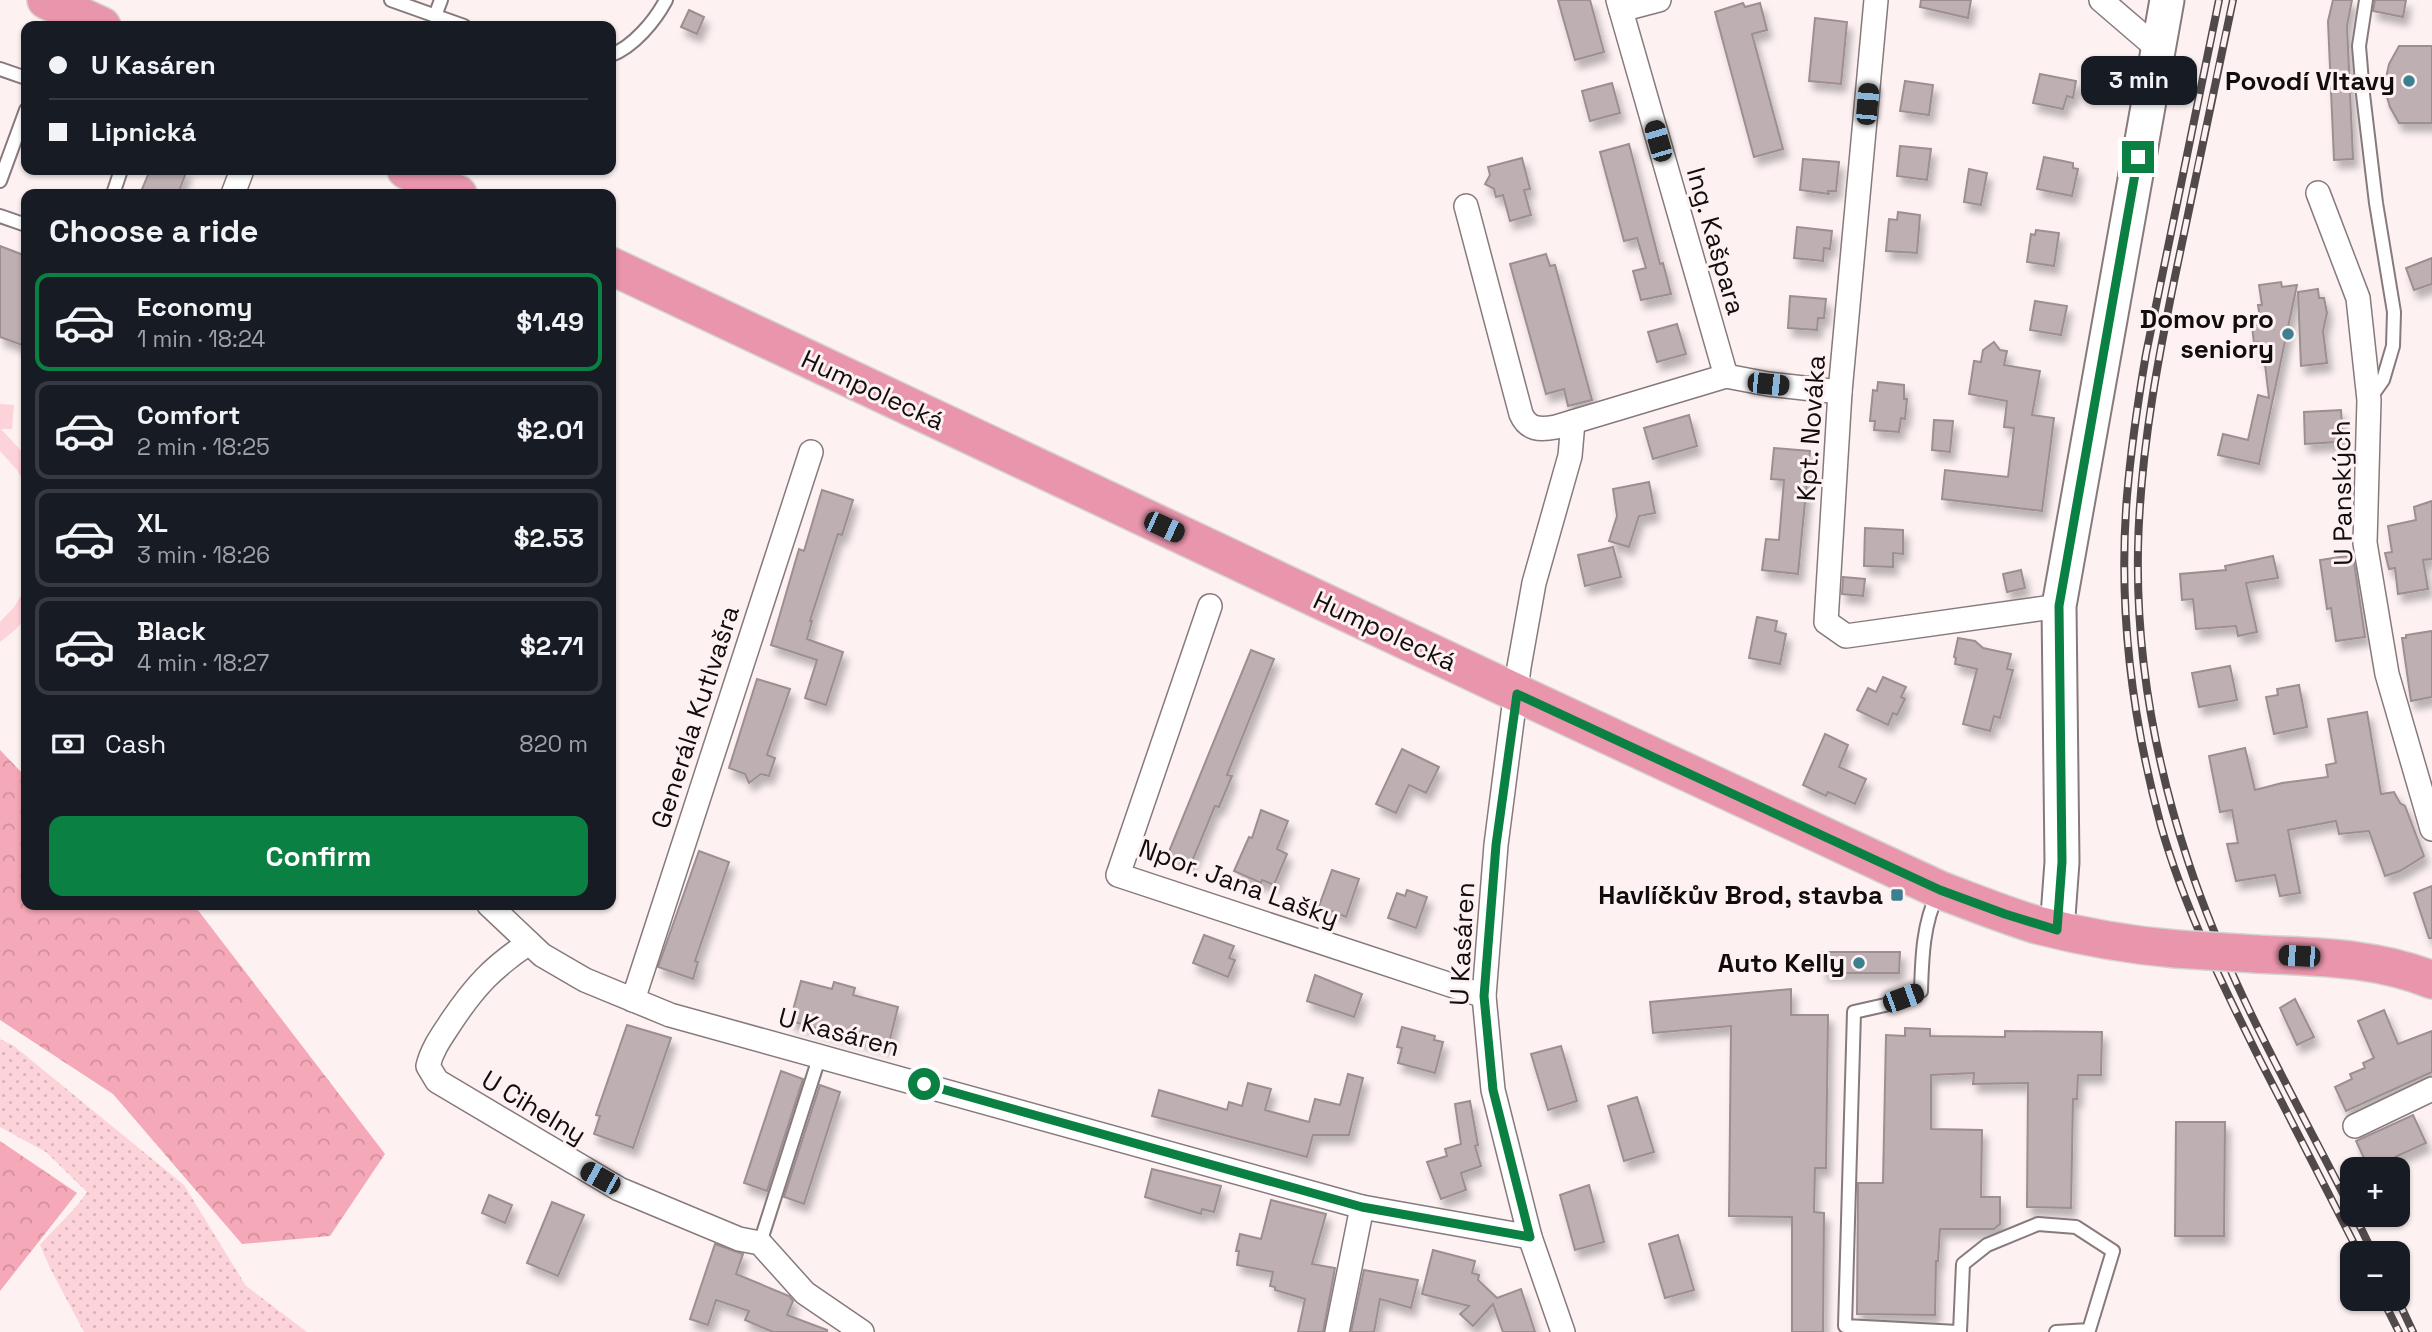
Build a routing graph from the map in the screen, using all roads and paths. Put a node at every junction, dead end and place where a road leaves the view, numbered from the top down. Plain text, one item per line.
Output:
1 (391, 0) edge
2 (441, 0) edge
3 (666, 0) edge
4 (1659, 0) edge
5 (1876, 0) edge
6 (2101, 0) edge
7 (2167, 0) edge
8 (2366, 0) edge
9 (1619, 5) edge
10 (60, 6) edge
11 (435, 16) junction
12 (92, 21) edge
13 (450, 21) edge
14 (2158, 49) junction
15 (616, 53) edge
16 (0, 69) edge
17 (21, 76) edge
18 (21, 124) edge
19 (417, 175) edge
20 (0, 181) edge
21 (447, 189) edge
22 (2318, 193) dead end
23 (1466, 206) dead end
24 (0, 216) edge
25 (21, 223) edge
26 (616, 268) edge
27 (1726, 376) junction
28 (1840, 392) junction
29 (2369, 400) junction
30 (1573, 422) junction
31 (811, 452) dead end
32 (1210, 606) dead end
33 (2059, 606) junction
34 (1517, 694) junction
35 (2432, 829) edge
36 (1940, 890) junction
37 (494, 910) edge
38 (2057, 930) junction
39 (529, 943) junction
40 (2432, 980) edge
41 (1484, 996) junction
42 (633, 1000) junction
43 (820, 1055) junction
44 (2432, 1089) edge
45 (2355, 1126) dead end
46 (1362, 1207) junction
47 (1530, 1237) junction
48 (760, 1243) junction
49 (862, 1332) edge
50 (1337, 1332) edge
51 (1563, 1332) edge
52 (1959, 1332) edge
53 (2056, 1332) edge

1 - 11 lane
2 - 11 lane
3 - 15 lane
4 - 9 street
5 - 28 street, Kpt. Nováka
6 - 14 street
7 - 14 street
8 - 29 lane, U Panských
9 - 27 street, Ing. Kašpara
10 - 12 main road
11 - 13 lane
14 - 33 street
16 - 17 lane
18 - 20 lane
19 - 21 main road
22 - 29 street, U Panských
23 - 30 street
24 - 25 lane
26 - 34 main road, Humpolecká
27 - 28 street
27 - 30 street
28 - 33 street, Kpt. Nováka
29 - 35 street, U Panských
30 - 34 street
31 - 42 street, Generála Kutlvašra
32 - 41 street, Npor. Jana Lašky
33 - 38 street
34 - 36 main road, Humpolecká
34 - 41 street, U Kasáren
36 - 38 main road, Humpolecká
36 - 52 lane
37 - 39 street, U Kasáren
38 - 40 main road, Humpolecká, bridge
39 - 42 street, U Kasáren
39 - 48 street, U Cihelny
41 - 47 street, U Kasáren
42 - 43 street, U Kasáren
43 - 46 street, U Kasáren
43 - 48 lane
44 - 45 street
46 - 47 street, U Kasáren
46 - 50 street
47 - 51 street, U Kasáren
48 - 49 street
52 - 53 lane

